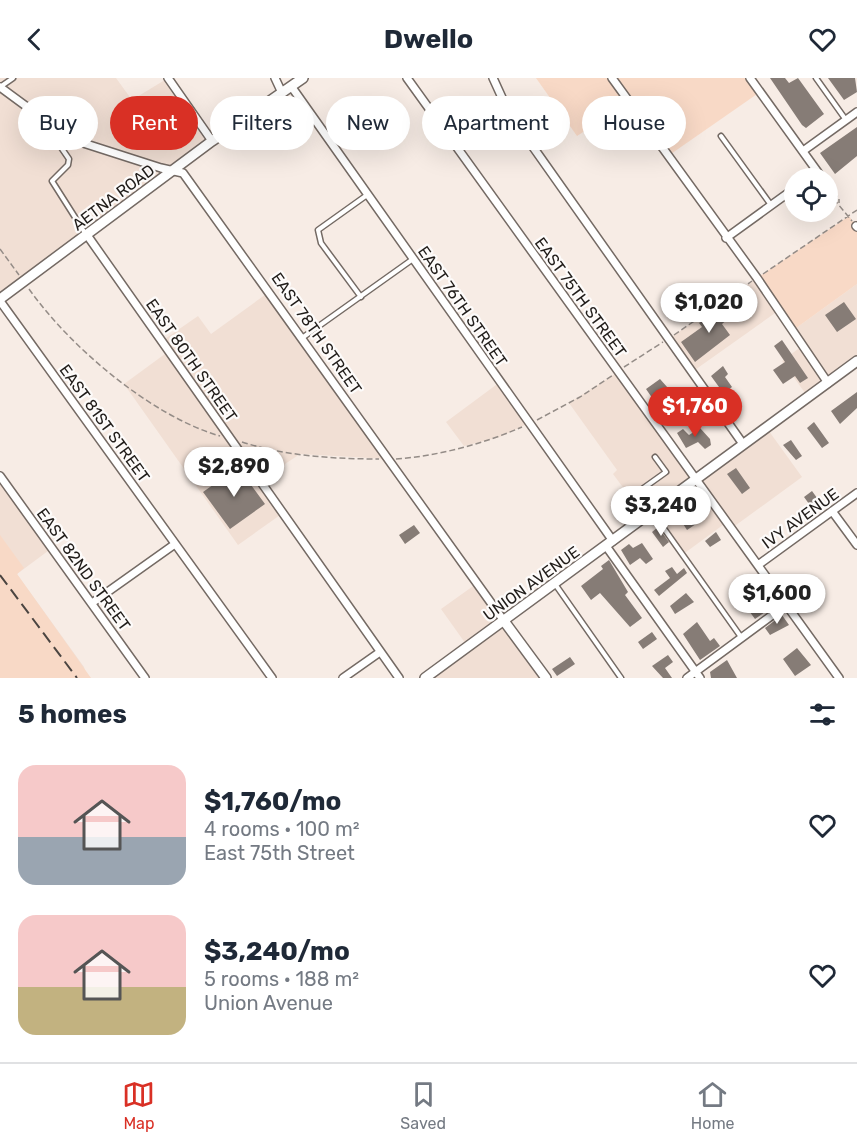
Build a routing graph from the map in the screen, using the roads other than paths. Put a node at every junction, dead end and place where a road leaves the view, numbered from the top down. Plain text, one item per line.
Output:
1 (13, 78) edge
2 (168, 78) edge
3 (275, 78) edge
4 (303, 78) edge
5 (407, 78) edge
6 (493, 78) edge
7 (612, 78) edge
8 (750, 78) edge
9 (816, 78) edge
10 (291, 86) junction
11 (0, 87) edge
12 (282, 93) junction
13 (278, 96) edge
14 (18, 100) edge
15 (857, 112) edge
16 (846, 120) junction
17 (721, 136) dead end
18 (210, 138) edge
19 (210, 143) edge
20 (98, 148) edge
21 (63, 150) edge
22 (803, 152) junction
23 (815, 168) edge
24 (174, 170) junction
25 (368, 194) junction
26 (784, 196) edge
27 (771, 205) junction
28 (87, 235) junction
29 (726, 238) junction
30 (413, 259) junction
31 (360, 297) junction
32 (0, 300) edge
33 (302, 338) junction
34 (857, 362) edge
35 (828, 382) junction
36 (743, 444) junction
37 (654, 457) dead end
38 (0, 476) edge
39 (696, 480) junction
40 (857, 493) edge
41 (832, 511) junction
42 (653, 512) junction
43 (609, 543) junction
44 (175, 544) junction
45 (857, 545) edge
46 (758, 565) junction
47 (555, 584) junction
48 (92, 603) junction
49 (786, 605) junction
50 (504, 621) junction
51 (741, 638) junction
52 (380, 651) junction
53 (698, 675) edge
54 (145, 678) edge
55 (272, 678) edge
56 (343, 678) edge
57 (399, 678) edge
58 (425, 678) edge
59 (546, 678) edge
60 (621, 678) edge
61 (687, 678) edge
62 (839, 678) edge

1 - 11 lane
2 - 18 street
3 - 12 street
4 - 10 main road, AETNA ROAD
5 - 39 street, EAST 75TH STREET
6 - 36 street
7 - 29 street
8 - 22 street
9 - 16 lane
10 - 12 main road, AETNA ROAD
10 - 25 street, EAST 76TH STREET
11 - 14 street, EAST 78TH STREET
12 - 13 main road, AETNA ROAD
15 - 16 street
16 - 22 street
17 - 27 lane
19 - 24 main road, AETNA ROAD
20 - 24 street, EAST 78TH STREET
21 - 28 lane
22 - 23 street
24 - 28 main road, AETNA ROAD
24 - 33 street, EAST 78TH STREET
25 - 30 street, EAST 76TH STREET
25 - 31 lane
26 - 27 street
27 - 29 street
28 - 32 main road, AETNA ROAD
28 - 52 street, EAST 80TH STREET
29 - 35 street
30 - 31 lane
30 - 43 street, EAST 76TH STREET
31 - 33 lane
32 - 44 street, EAST 81ST STREET
33 - 50 street, EAST 78TH STREET
34 - 35 main road, UNION AVENUE
35 - 36 main road, UNION AVENUE
36 - 39 main road, UNION AVENUE
37 - 42 lane
38 - 48 street, EAST 82ND STREET
39 - 42 main road, UNION AVENUE
39 - 46 street, EAST 75TH STREET
40 - 41 street, IVY AVENUE
41 - 45 street
41 - 46 street, IVY AVENUE
42 - 43 main road, UNION AVENUE
42 - 51 lane
43 - 47 main road, UNION AVENUE
43 - 53 street, EAST 76TH STREET
44 - 48 street
44 - 55 street, EAST 81ST STREET
46 - 49 street, EAST 75TH STREET
47 - 50 main road, UNION AVENUE
47 - 60 lane
48 - 54 street, EAST 82ND STREET
49 - 51 street
49 - 62 street, EAST 75TH STREET
50 - 58 main road, UNION AVENUE
50 - 59 main road, EAST 78TH STREET
51 - 53 street
52 - 56 street
52 - 57 street, EAST 80TH STREET
53 - 61 street

